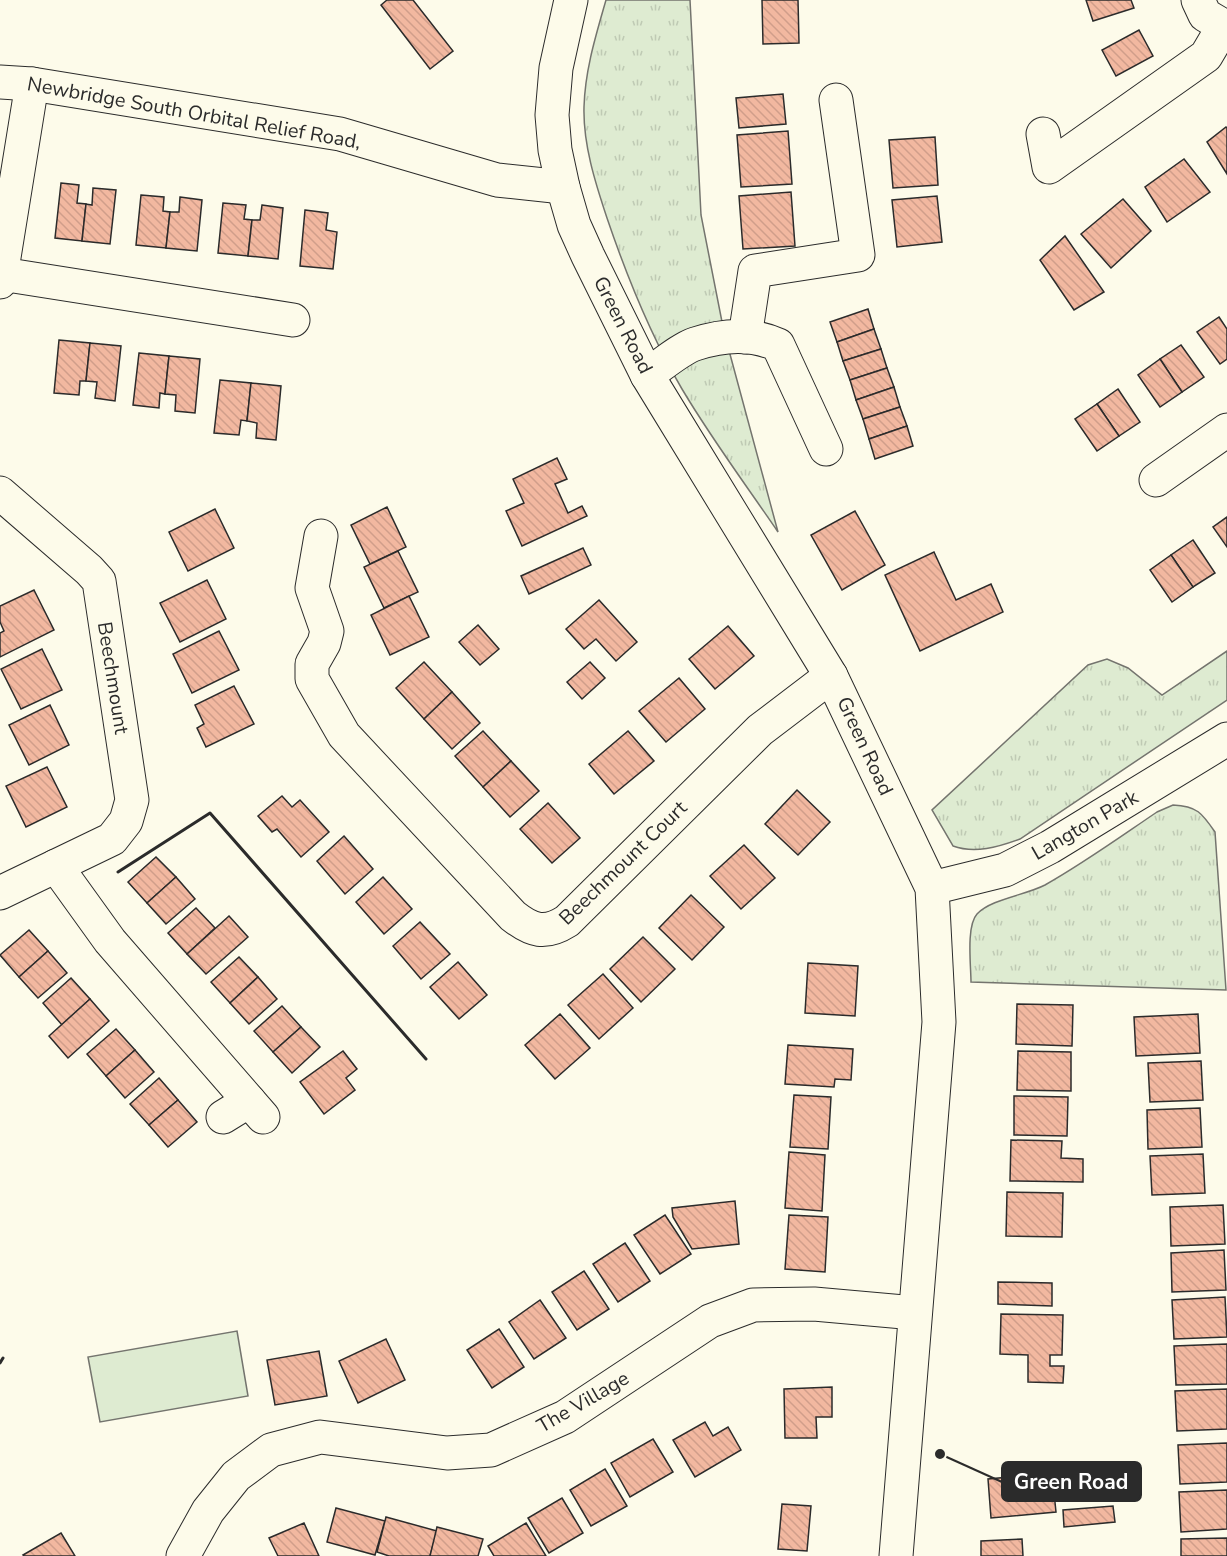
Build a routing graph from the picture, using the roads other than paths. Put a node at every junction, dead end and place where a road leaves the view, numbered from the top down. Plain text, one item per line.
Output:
1 (571, 0) edge
2 (1198, 0) edge
3 (1225, 28) edge
4 (0, 82) edge
5 (32, 84) junction
6 (837, 100) dead end
7 (1043, 134) dead end
8 (563, 187) junction
9 (1, 278) edge
10 (293, 320) dead end
11 (745, 337) junction
12 (647, 375) junction
13 (1227, 430) edge
14 (826, 449) dead end
15 (1156, 480) dead end
16 (0, 493) edge
17 (321, 536) dead end
18 (831, 676) junction
19 (1224, 750) edge
20 (56, 866) junction
21 (932, 888) junction
22 (0, 893) edge
23 (245, 1112) dead end
24 (915, 1313) junction
25 (183, 1556) edge
26 (896, 1556) edge

1 - 8 street, Green Road
2 - 3 street
3 - 7 street
4 - 5 street, Newbridge South Orbital Relief Road,
5 - 8 street, Newbridge South Orbital Relief Road,
5 - 9 street
6 - 11 street
8 - 12 street, Green Road
9 - 10 street
11 - 12 street
11 - 14 street
12 - 18 street, Green Road
13 - 15 street
16 - 20 street, Beechmount
17 - 18 street, Beechmount Court
18 - 21 street, Green Road
19 - 21 street, Langton Park
20 - 22 street, Beechmount
20 - 23 street
21 - 24 street, Green Road
24 - 25 street, The Village
24 - 26 street, Green Road

